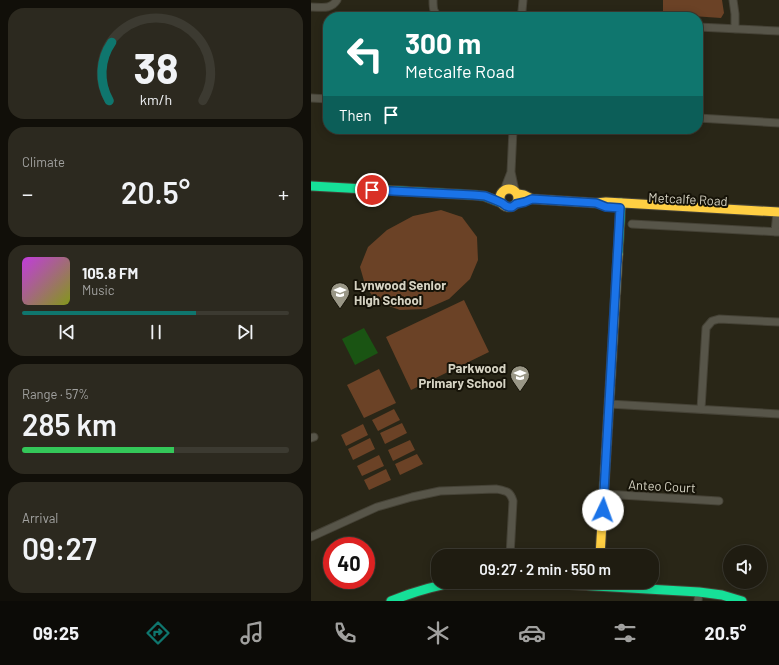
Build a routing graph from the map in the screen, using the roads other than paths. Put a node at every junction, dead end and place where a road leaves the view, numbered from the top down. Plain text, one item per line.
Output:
1 (337, 0) edge
2 (433, 0) edge
3 (523, 0) edge
4 (733, 0) edge
5 (311, 7) edge
6 (435, 12) edge
7 (522, 12) edge
8 (703, 27) edge
9 (735, 29) junction
10 (779, 31) edge
11 (311, 98) edge
12 (323, 99) edge
13 (703, 118) edge
14 (779, 123) edge
15 (513, 134) edge
16 (311, 186) edge
17 (510, 191) junction
18 (485, 196) junction
19 (532, 199) junction
20 (502, 203) junction
21 (516, 204) junction
22 (621, 206) junction
23 (778, 215) edge
24 (632, 224) dead end
25 (777, 232) edge
26 (779, 322) edge
27 (609, 404) junction
28 (701, 409) junction
29 (779, 414) edge
30 (604, 494) junction
31 (719, 501) dead end
32 (311, 537) edge
33 (510, 549) edge
34 (600, 549) edge
35 (431, 587) edge
36 (641, 589) edge
37 (699, 596) edge
38 (391, 601) edge
39 (742, 601) edge

1 - 5 street
2 - 6 street
3 - 7 street
4 - 9 street
8 - 9 street
9 - 10 street
11 - 12 street
13 - 14 street
15 - 17 street
16 - 18 street, Metcalfe Road
17 - 18 street, Metcalfe Road
17 - 19 street, Metcalfe Road
17 - 20 street
17 - 21 street
18 - 20 street, Metcalfe Road
19 - 21 street, Metcalfe Road
19 - 22 street, Metcalfe Road
20 - 21 street, Metcalfe Road
22 - 23 street, Metcalfe Road
22 - 27 street
23 - 25 street
24 - 25 street
26 - 28 street
27 - 28 street
27 - 30 street
28 - 29 street
30 - 31 street, Anteo Court
30 - 34 street
32 - 33 street
35 - 38 street
36 - 37 street
37 - 39 street

